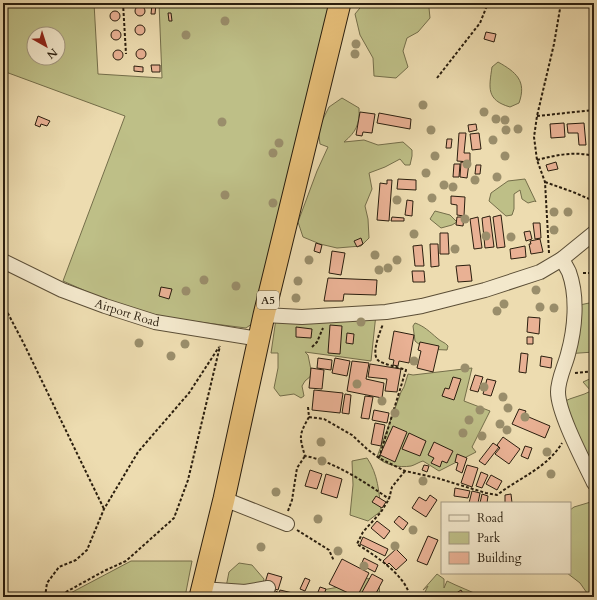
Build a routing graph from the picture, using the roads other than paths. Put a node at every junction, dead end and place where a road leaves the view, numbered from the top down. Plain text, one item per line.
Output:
1 (340, 3) edge
2 (594, 233) edge
3 (562, 259) junction
4 (3, 261) edge
5 (264, 316) junction
6 (259, 338) junction
7 (594, 483) edge
8 (224, 499) junction
9 (287, 524) road end
10 (268, 588) dead end
11 (201, 593) edge

1 - 5 highway, A5 / A5
2 - 3 street
3 - 5 street
3 - 7 street
4 - 6 street, Airport Road
5 - 6 highway, A5 / A5
6 - 8 highway, A5 / A5
8 - 9 street
8 - 11 highway, A5 / A5
10 - 11 street

